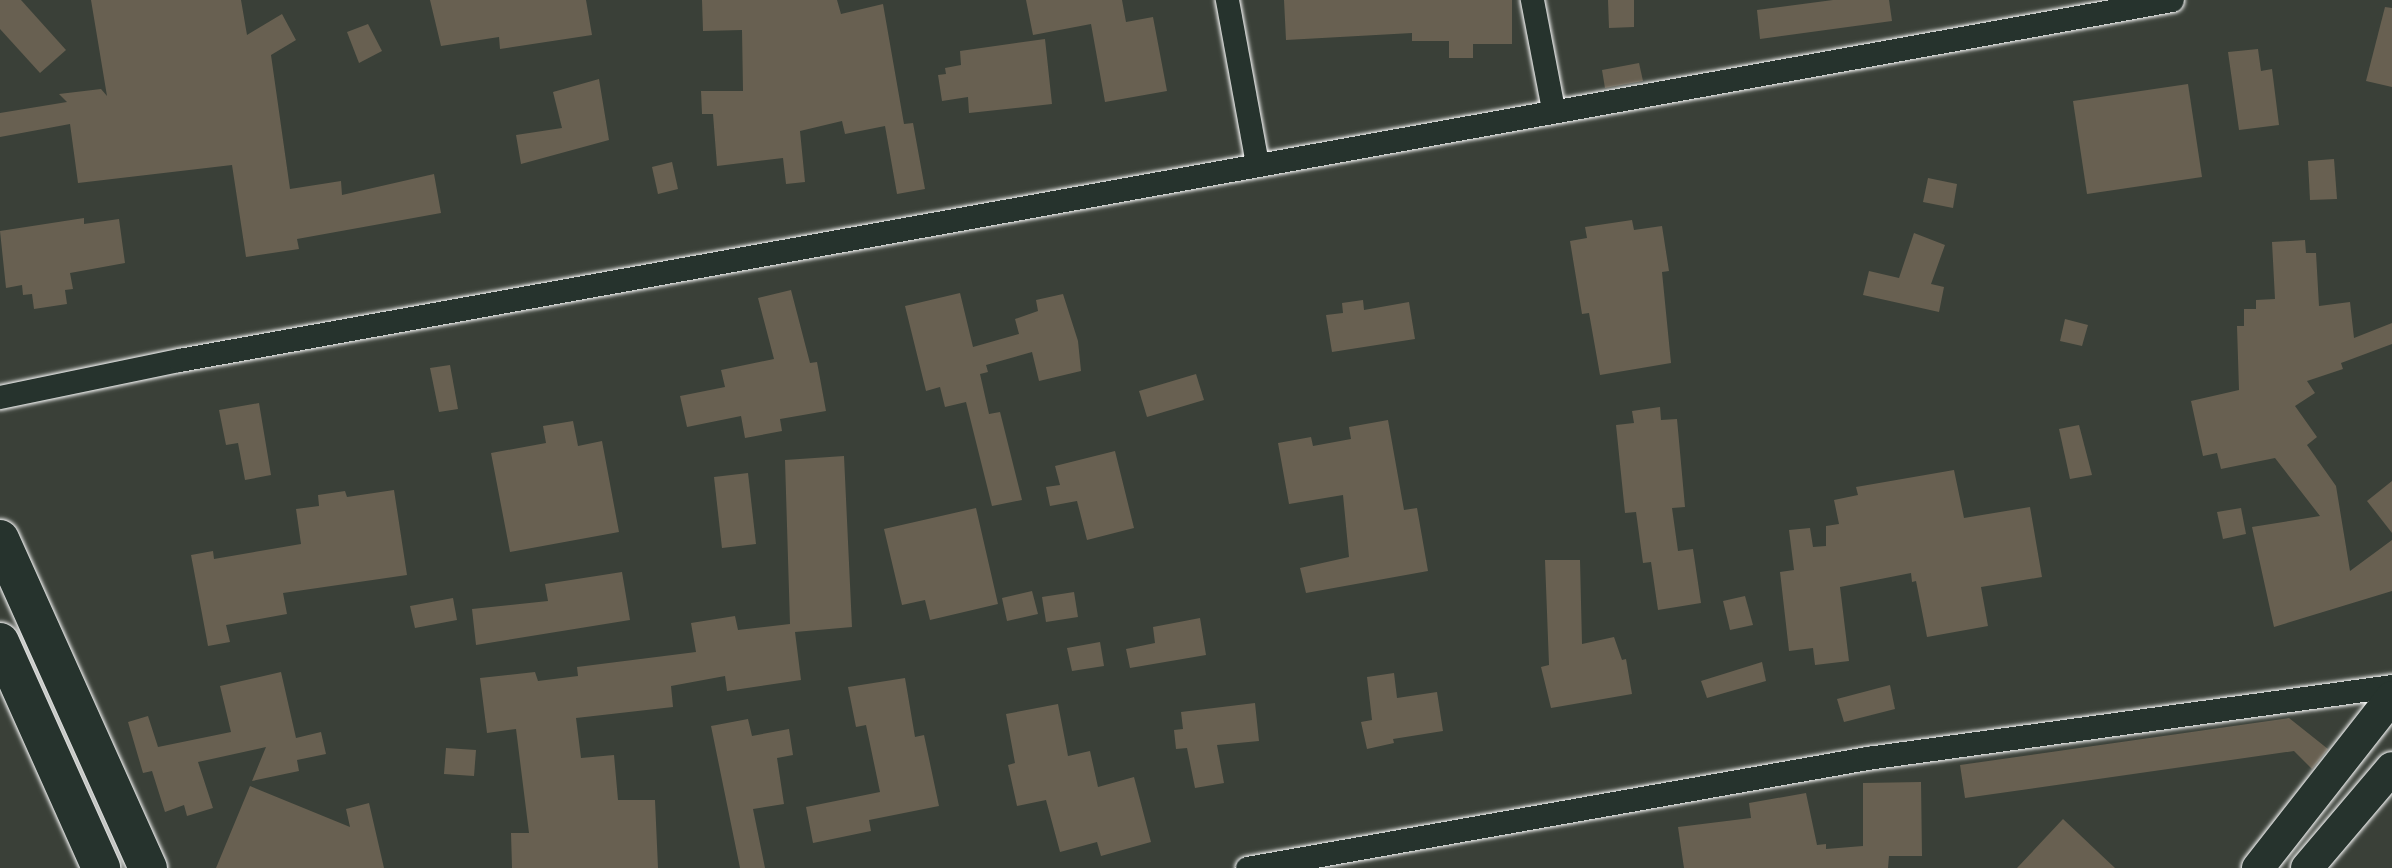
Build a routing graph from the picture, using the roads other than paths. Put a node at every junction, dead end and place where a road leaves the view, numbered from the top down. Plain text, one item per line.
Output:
1 (1227, 0) edge
2 (1532, 0) edge
3 (2172, 0) edge
4 (1553, 109) junction
5 (1257, 163) junction
6 (0, 397) edge
7 (0, 539) edge
8 (0, 642) edge
9 (2392, 686) edge
10 (2392, 697) edge
11 (2392, 768) edge
12 (101, 868) edge
13 (148, 868) edge
14 (1247, 868) edge
15 (2258, 868) edge
16 (2307, 868) edge

1 - 5 street
2 - 4 street
3 - 4 street
4 - 5 street
5 - 6 street
7 - 13 highway
8 - 12 highway
9 - 14 street
10 - 15 main road
11 - 16 main road

